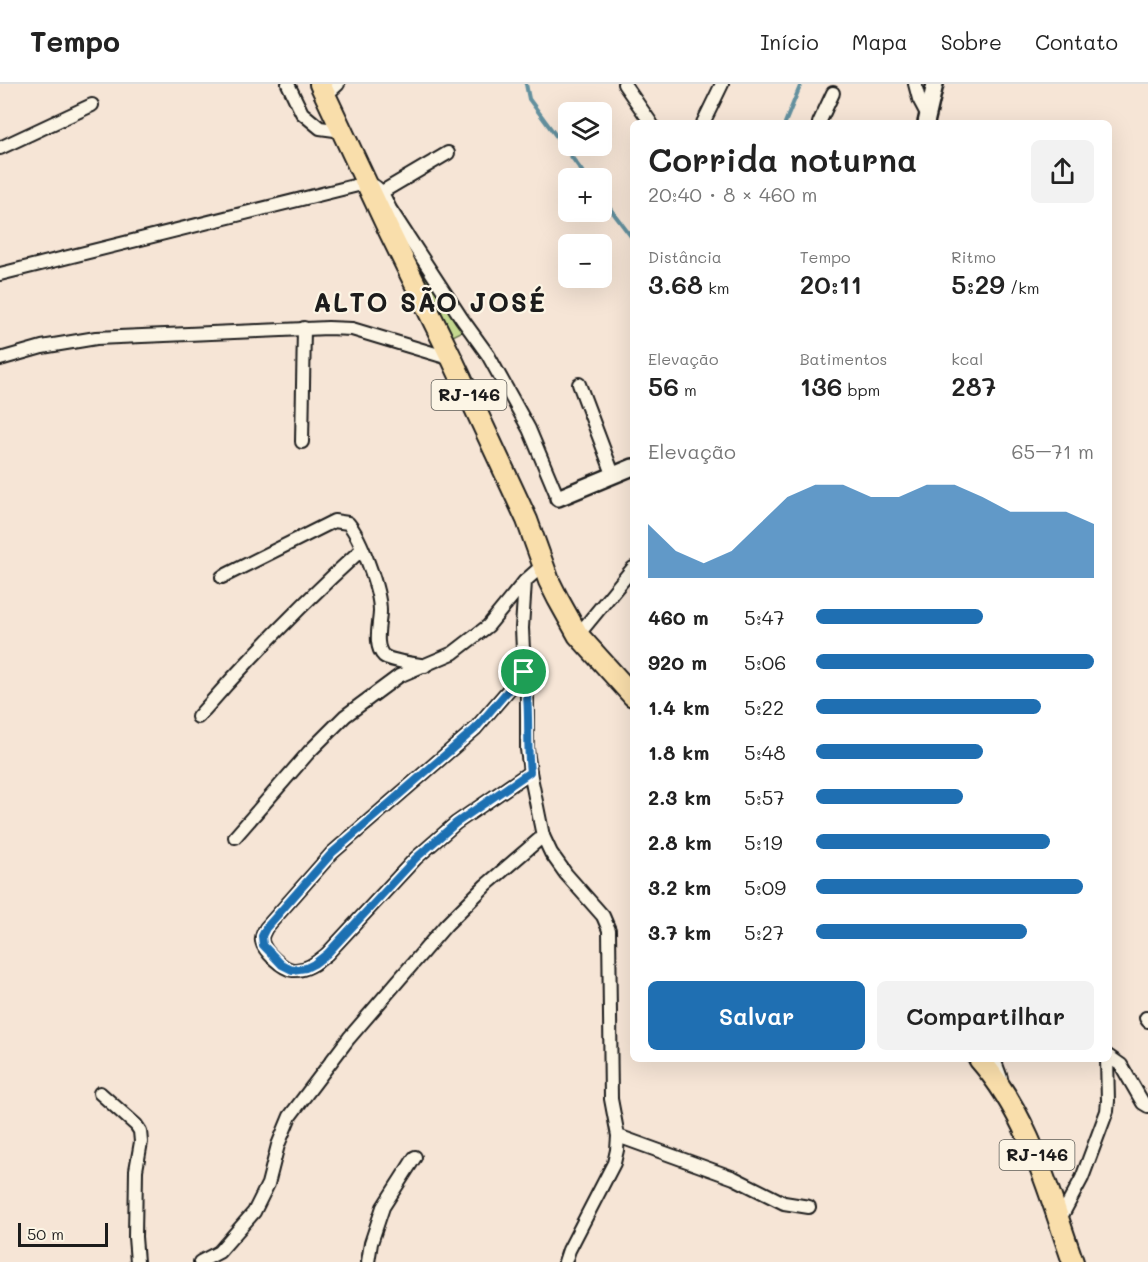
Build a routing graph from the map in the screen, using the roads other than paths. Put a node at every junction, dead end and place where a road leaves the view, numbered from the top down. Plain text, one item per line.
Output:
1 (288, 84) edge
2 (624, 84) edge
3 (722, 84) edge
4 (915, 84) edge
5 (935, 84) edge
6 (328, 88) edge
7 (833, 93) dead end
8 (92, 105) dead end
9 (926, 118) edge
10 (649, 120) edge
11 (704, 120) edge
12 (820, 120) edge
13 (342, 131) junction
14 (0, 148) edge
15 (448, 153) dead end
16 (374, 187) junction
17 (0, 274) edge
18 (304, 328) junction
19 (452, 358) junction
20 (0, 359) edge
21 (579, 384) dead end
22 (302, 442) dead end
23 (630, 468) edge
24 (613, 474) junction
25 (558, 498) joint
26 (362, 549) junction
27 (543, 565) junction
28 (630, 572) edge
29 (222, 578) dead end
30 (525, 581) junction
31 (578, 635) junction
32 (425, 666) junction
33 (524, 672) junction
34 (630, 693) edge
35 (198, 717) dead end
36 (530, 772) junction
37 (543, 836) junction
38 (235, 837) dead end
39 (1112, 1060) edge
40 (981, 1062) edge
41 (995, 1062) edge
42 (1108, 1062) edge
43 (100, 1093) dead end
44 (1008, 1096) junction
45 (1148, 1106) edge
46 (618, 1136) junction
47 (415, 1158) dead end
48 (809, 1207) dead end
49 (1059, 1221) junction
50 (567, 1256) edge
51 (137, 1262) edge
52 (201, 1262) edge
53 (368, 1262) edge
54 (576, 1262) edge
55 (1073, 1262) edge

1 - 13 street
2 - 10 street
3 - 11 street
4 - 9 street
5 - 9 street
6 - 13 main road, RJ-146
7 - 12 street
8 - 14 street
13 - 16 main road, RJ-146
15 - 16 street
16 - 17 street
16 - 19 main road, RJ-146
16 - 25 street
18 - 19 street
18 - 20 street
18 - 22 street
19 - 27 main road, RJ-146
21 - 24 street
23 - 24 street
24 - 25 street
26 - 29 street
26 - 32 street
26 - 35 street
27 - 30 street
27 - 31 main road, RJ-146
28 - 31 street
30 - 32 street
30 - 33 street
31 - 34 main road, RJ-146
32 - 38 street
33 - 36 street
33 - 36 street
36 - 37 street
37 - 46 street
37 - 52 street
39 - 45 street
40 - 44 main road, RJ-146
41 - 44 street
42 - 49 street
43 - 51 street
44 - 49 main road, RJ-146
46 - 48 street
46 - 50 street
47 - 53 street
49 - 55 main road, RJ-146
50 - 54 street

